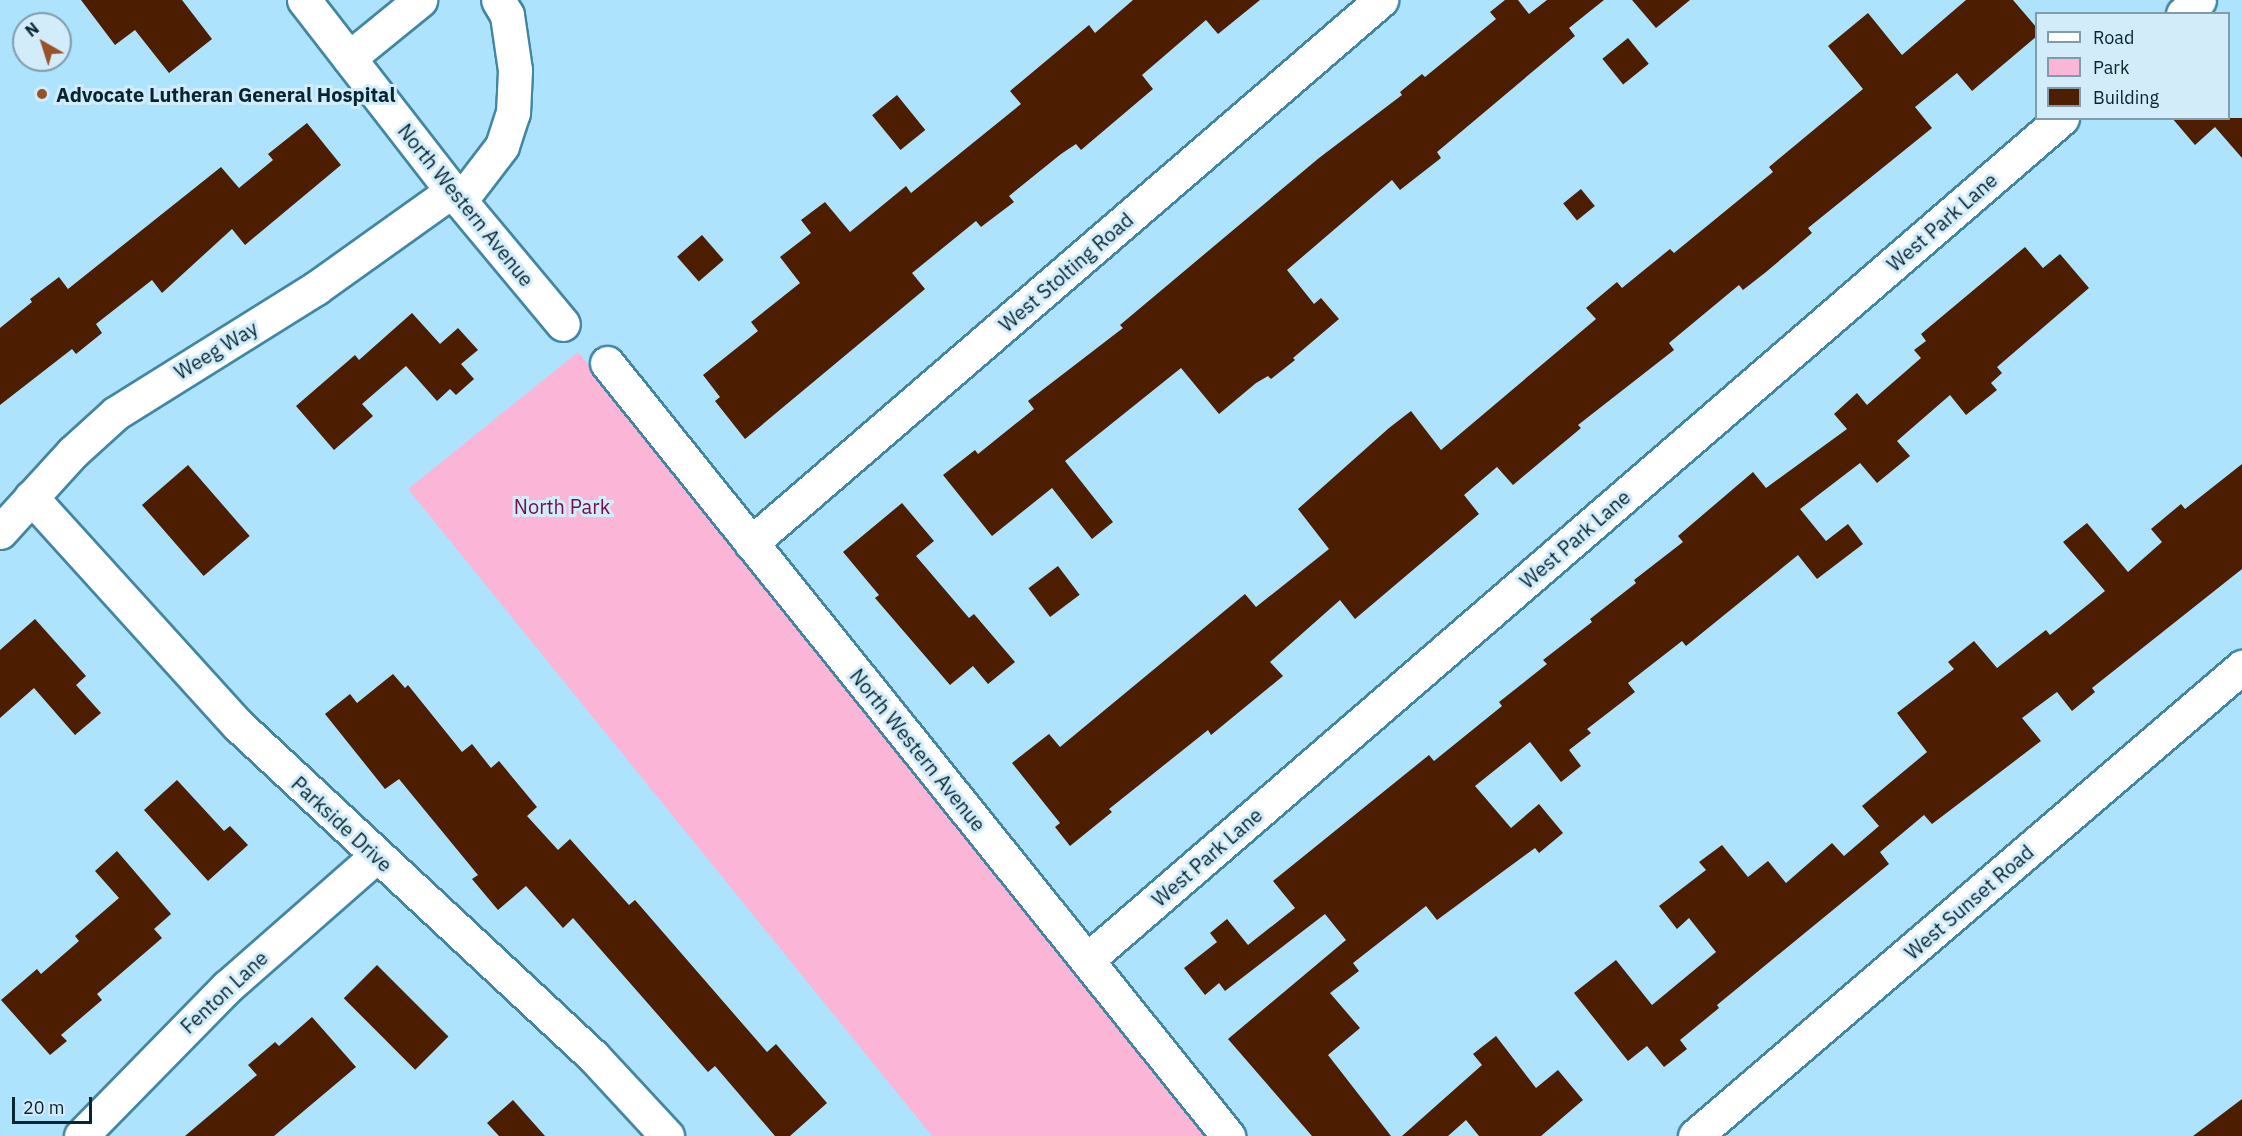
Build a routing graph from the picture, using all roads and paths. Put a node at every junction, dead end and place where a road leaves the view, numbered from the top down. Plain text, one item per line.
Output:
1 (304, 0) edge
2 (420, 0) edge
3 (498, 0) edge
4 (1381, 0) edge
5 (2199, 0) edge
6 (2185, 12) edge
7 (349, 58) junction
8 (2060, 120) edge
9 (456, 196) junction
10 (563, 324) dead end
11 (607, 363) dead end
12 (31, 497) junction
13 (0, 532) edge
14 (751, 543) junction
15 (2242, 667) edge
16 (375, 856) junction
17 (1087, 960) junction
18 (81, 1136) edge
19 (667, 1136) edge
20 (1228, 1136) edge
21 (1695, 1136) edge

1 - 7 street, North Western Avenue
2 - 7 street
3 - 9 street, Weeg Way
4 - 14 street, West Stolting Road
5 - 6 street
7 - 9 street, North Western Avenue
8 - 17 street, West Park Lane
9 - 10 street, North Western Avenue
9 - 12 street, Weeg Way
11 - 14 street, North Western Avenue
12 - 13 street, Weeg Way
12 - 16 street, Parkside Drive
14 - 17 street, North Western Avenue
15 - 21 street, West Sunset Road
16 - 18 street, Fenton Lane
16 - 19 street, Parkside Drive
17 - 20 street, North Western Avenue

